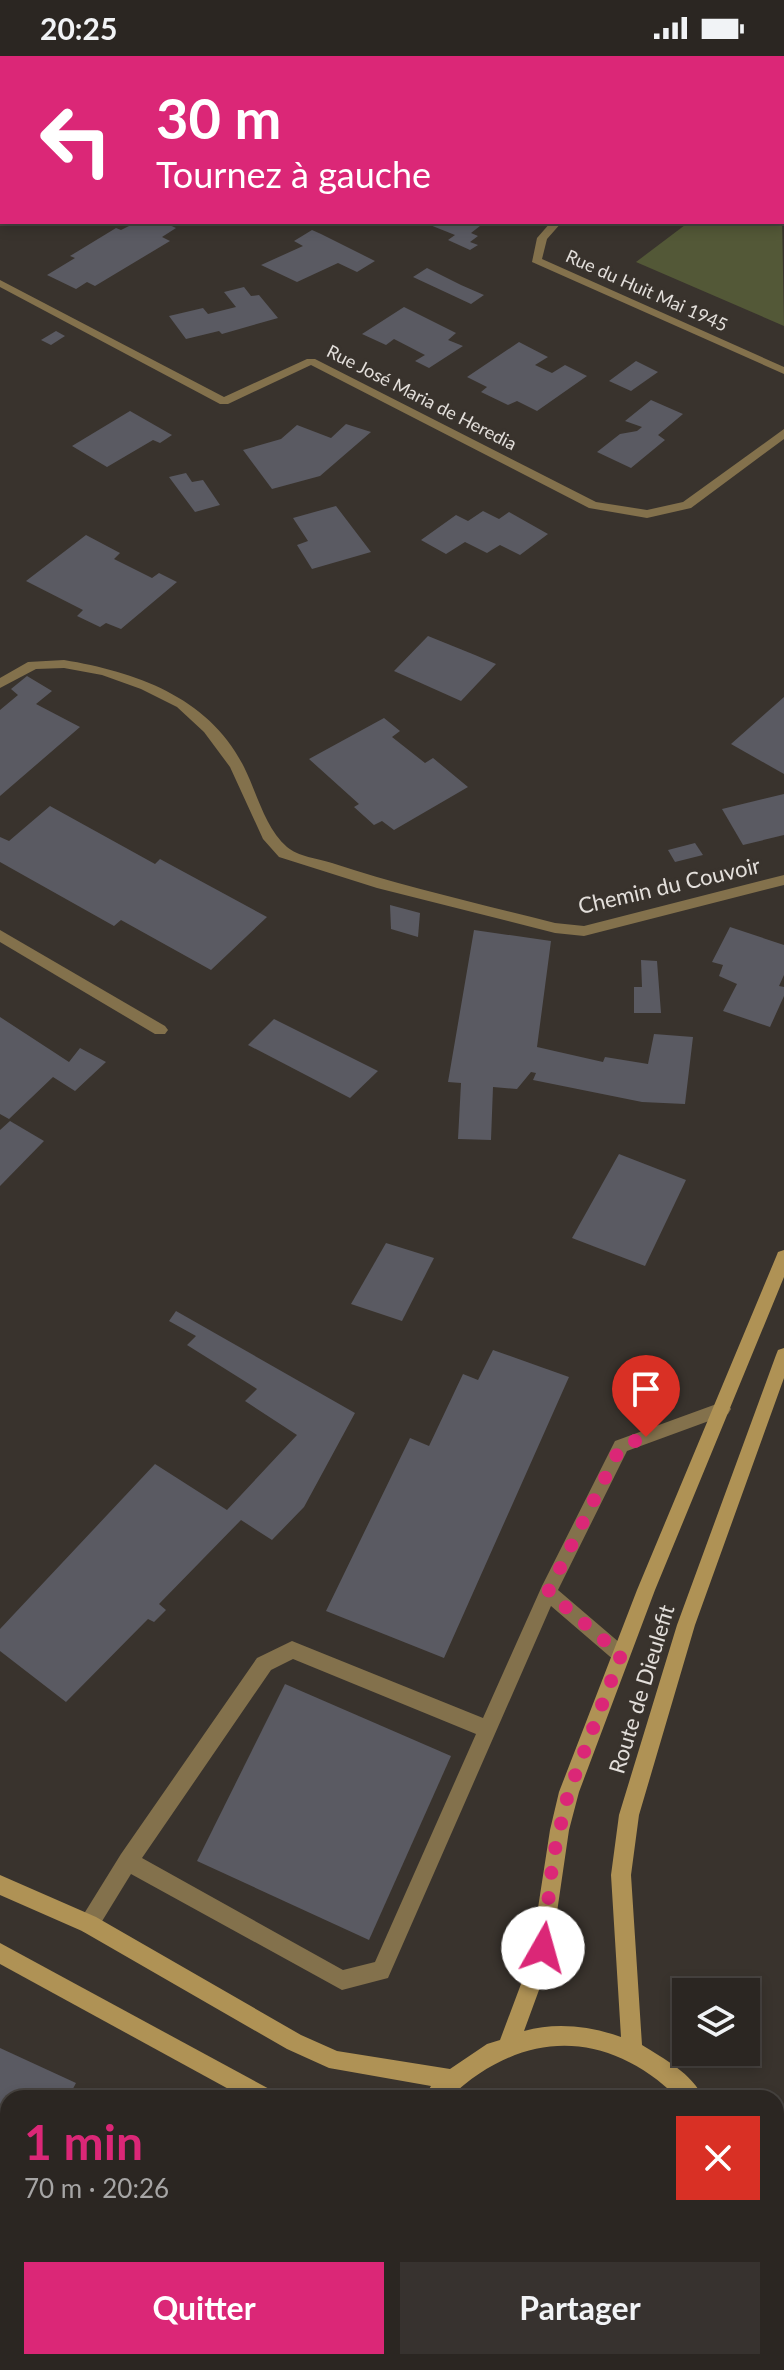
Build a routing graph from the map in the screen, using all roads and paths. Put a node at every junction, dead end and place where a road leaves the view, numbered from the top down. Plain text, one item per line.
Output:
1 (555, 224) edge
2 (0, 283) edge
3 (784, 371) edge
4 (784, 433) edge
5 (0, 684) edge
6 (784, 880) edge
7 (0, 935) edge
8 (160, 1030) dead end
9 (784, 1257) edge
10 (784, 1355) edge
11 (722, 1409) junction
12 (548, 1592) junction
13 (621, 1655) junction
14 (489, 1730) junction
15 (128, 1861) junction
16 (0, 1885) edge
17 (89, 1924) junction
18 (0, 1953) edge
19 (508, 2044) junction
20 (632, 2051) junction
21 (450, 2079) junction
22 (251, 2090) edge
23 (441, 2090) edge
24 (685, 2090) edge

1 - 3 street, Rue du Huit Mai 1945
2 - 4 street, Rue José Maria de Heredia
5 - 6 street, Chemin du Couvoir
7 - 8 street
9 - 11 main road, Route de Dieulefit
10 - 20 main road, Route de Dieulefit
11 - 12 street
11 - 13 main road, Route de Dieulefit
12 - 13 street
12 - 14 street
13 - 19 main road, Route de Dieulefit
14 - 15 street
14 - 15 street
15 - 17 street
16 - 17 main road
17 - 21 main road
18 - 22 main road
19 - 20 main road
19 - 21 main road
20 - 24 main road
21 - 23 main road

